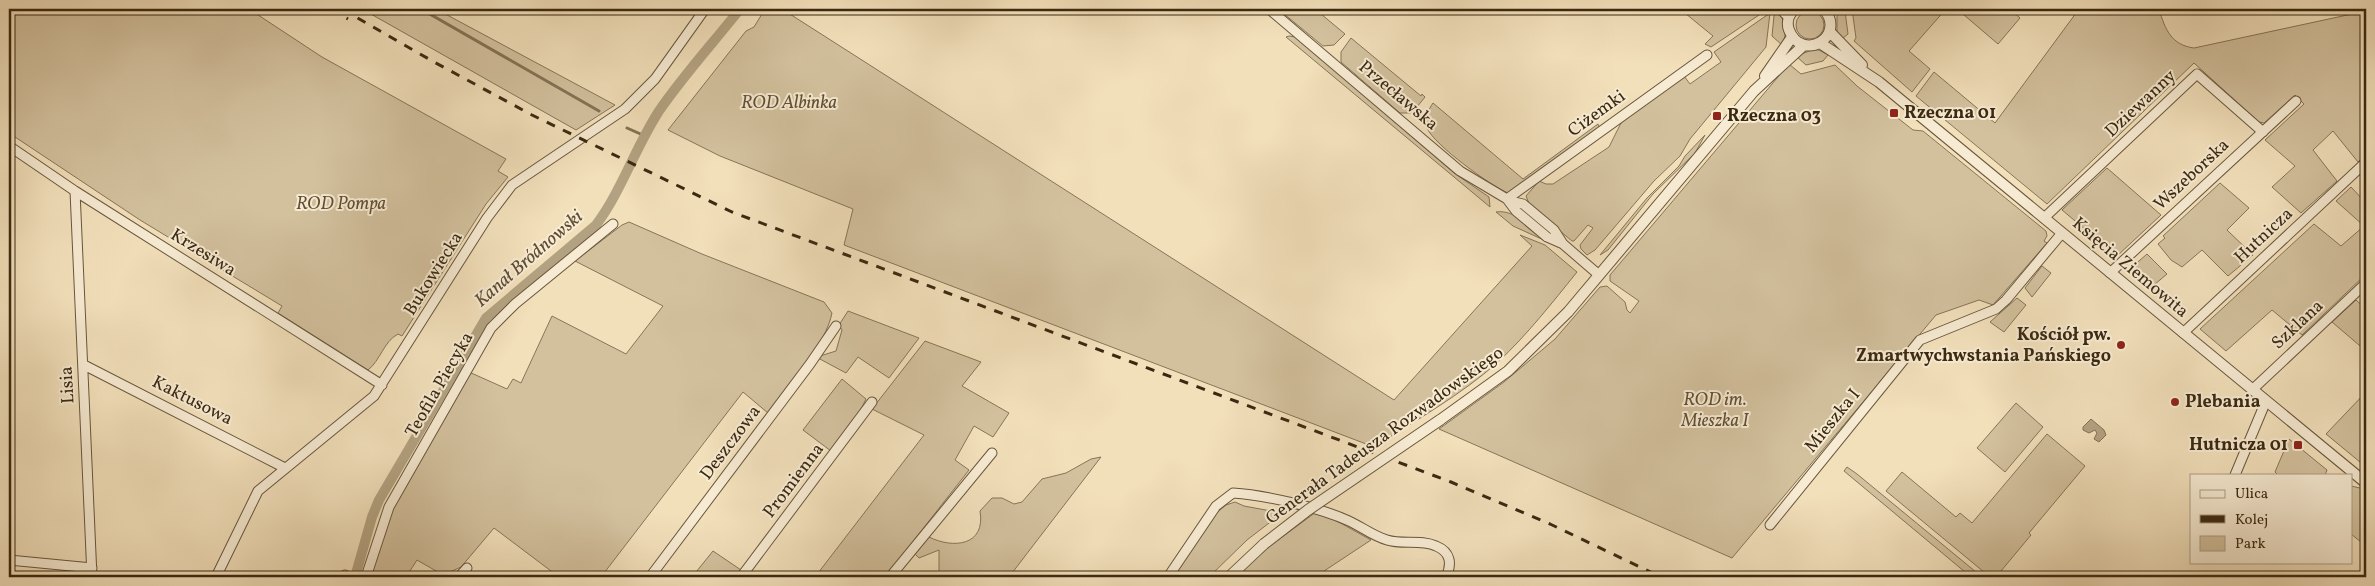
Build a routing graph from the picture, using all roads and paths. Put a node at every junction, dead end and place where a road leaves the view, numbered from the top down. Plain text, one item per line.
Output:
1 (705, 9) edge
2 (1269, 9) edge
3 (1781, 9) edge
4 (1829, 11) edge
5 (1792, 13) edge
6 (1830, 32) junction
7 (1792, 37) junction
8 (1820, 43) junction
9 (1804, 45) junction
10 (1707, 55) dead end
11 (1874, 78) junction
12 (1754, 91) junction
13 (2296, 101) dead end
14 (2263, 132) junction
15 (9, 146) edge
16 (2366, 162) edge
17 (75, 191) junction
18 (1508, 200) junction
19 (2044, 218) junction
20 (140, 220) dead end
21 (613, 224) dead end
22 (135, 229) junction
23 (2062, 233) junction
24 (2110, 273) junction
25 (1599, 275) junction
26 (2366, 283) edge
27 (836, 326) dead end
28 (2183, 333) junction
29 (84, 365) junction
30 (382, 385) junction
31 (2252, 390) junction
32 (2266, 401) junction
33 (872, 402) dead end
34 (992, 453) dead end
35 (285, 468) junction
36 (2236, 474) edge
37 (2366, 483) edge
38 (1770, 525) dead end
39 (9, 560) edge
40 (467, 568) dead end
41 (92, 572) edge
42 (216, 577) edge
43 (366, 577) edge
44 (459, 577) edge
45 (650, 577) edge
46 (742, 577) edge
47 (890, 577) edge
48 (1168, 577) edge
49 (1229, 577) edge
50 (1446, 577) edge

1 - 30 street, Bukowiecka
2 - 18 street, Przecławska
3 - 5 street
4 - 6 street
5 - 7 street
6 - 8 street
6 - 11 street, Księcia Ziemowita
7 - 9 street
7 - 12 street, Generała Tadeusza Rozwadowskiego
8 - 9 street
8 - 11 street, Księcia Ziemowita
9 - 12 street, Generała Tadeusza Rozwadowskiego
10 - 18 street, Ciżemki
11 - 19 street, Księcia Ziemowita
12 - 25 street, Generała Tadeusza Rozwadowskiego
13 - 14 street, Wszeborska
14 - 19 street, Dziewanny
14 - 24 street, Wszeborska
15 - 17 street, Krzesiwa
16 - 28 street, Hutnicza
17 - 22 street, Krzesiwa
17 - 29 street, Lisia
18 - 25 street, Przecławska
19 - 23 street, Księcia Ziemowita
20 - 22 street
21 - 43 street, Teofila Piecyka
22 - 30 street, Krzesiwa
23 - 24 street, Księcia Ziemowita
23 - 38 street, Mieszka I
24 - 28 street, Księcia Ziemowita
25 - 49 street, Generała Tadeusza Rozwadowskiego, bridge
26 - 31 street, Szklana
27 - 45 street, Deszczowa
28 - 31 street, Księcia Ziemowita
29 - 35 street, Kaktusowa
29 - 41 street, Lisia
30 - 35 street, Bukowiecka
31 - 32 street, Księcia Ziemowita
32 - 36 street
32 - 37 street, Księcia Ziemowita
33 - 46 street, Promienna
34 - 47 street
35 - 42 street, Bukowiecka
39 - 41 street
40 - 44 street
48 - 50 street

